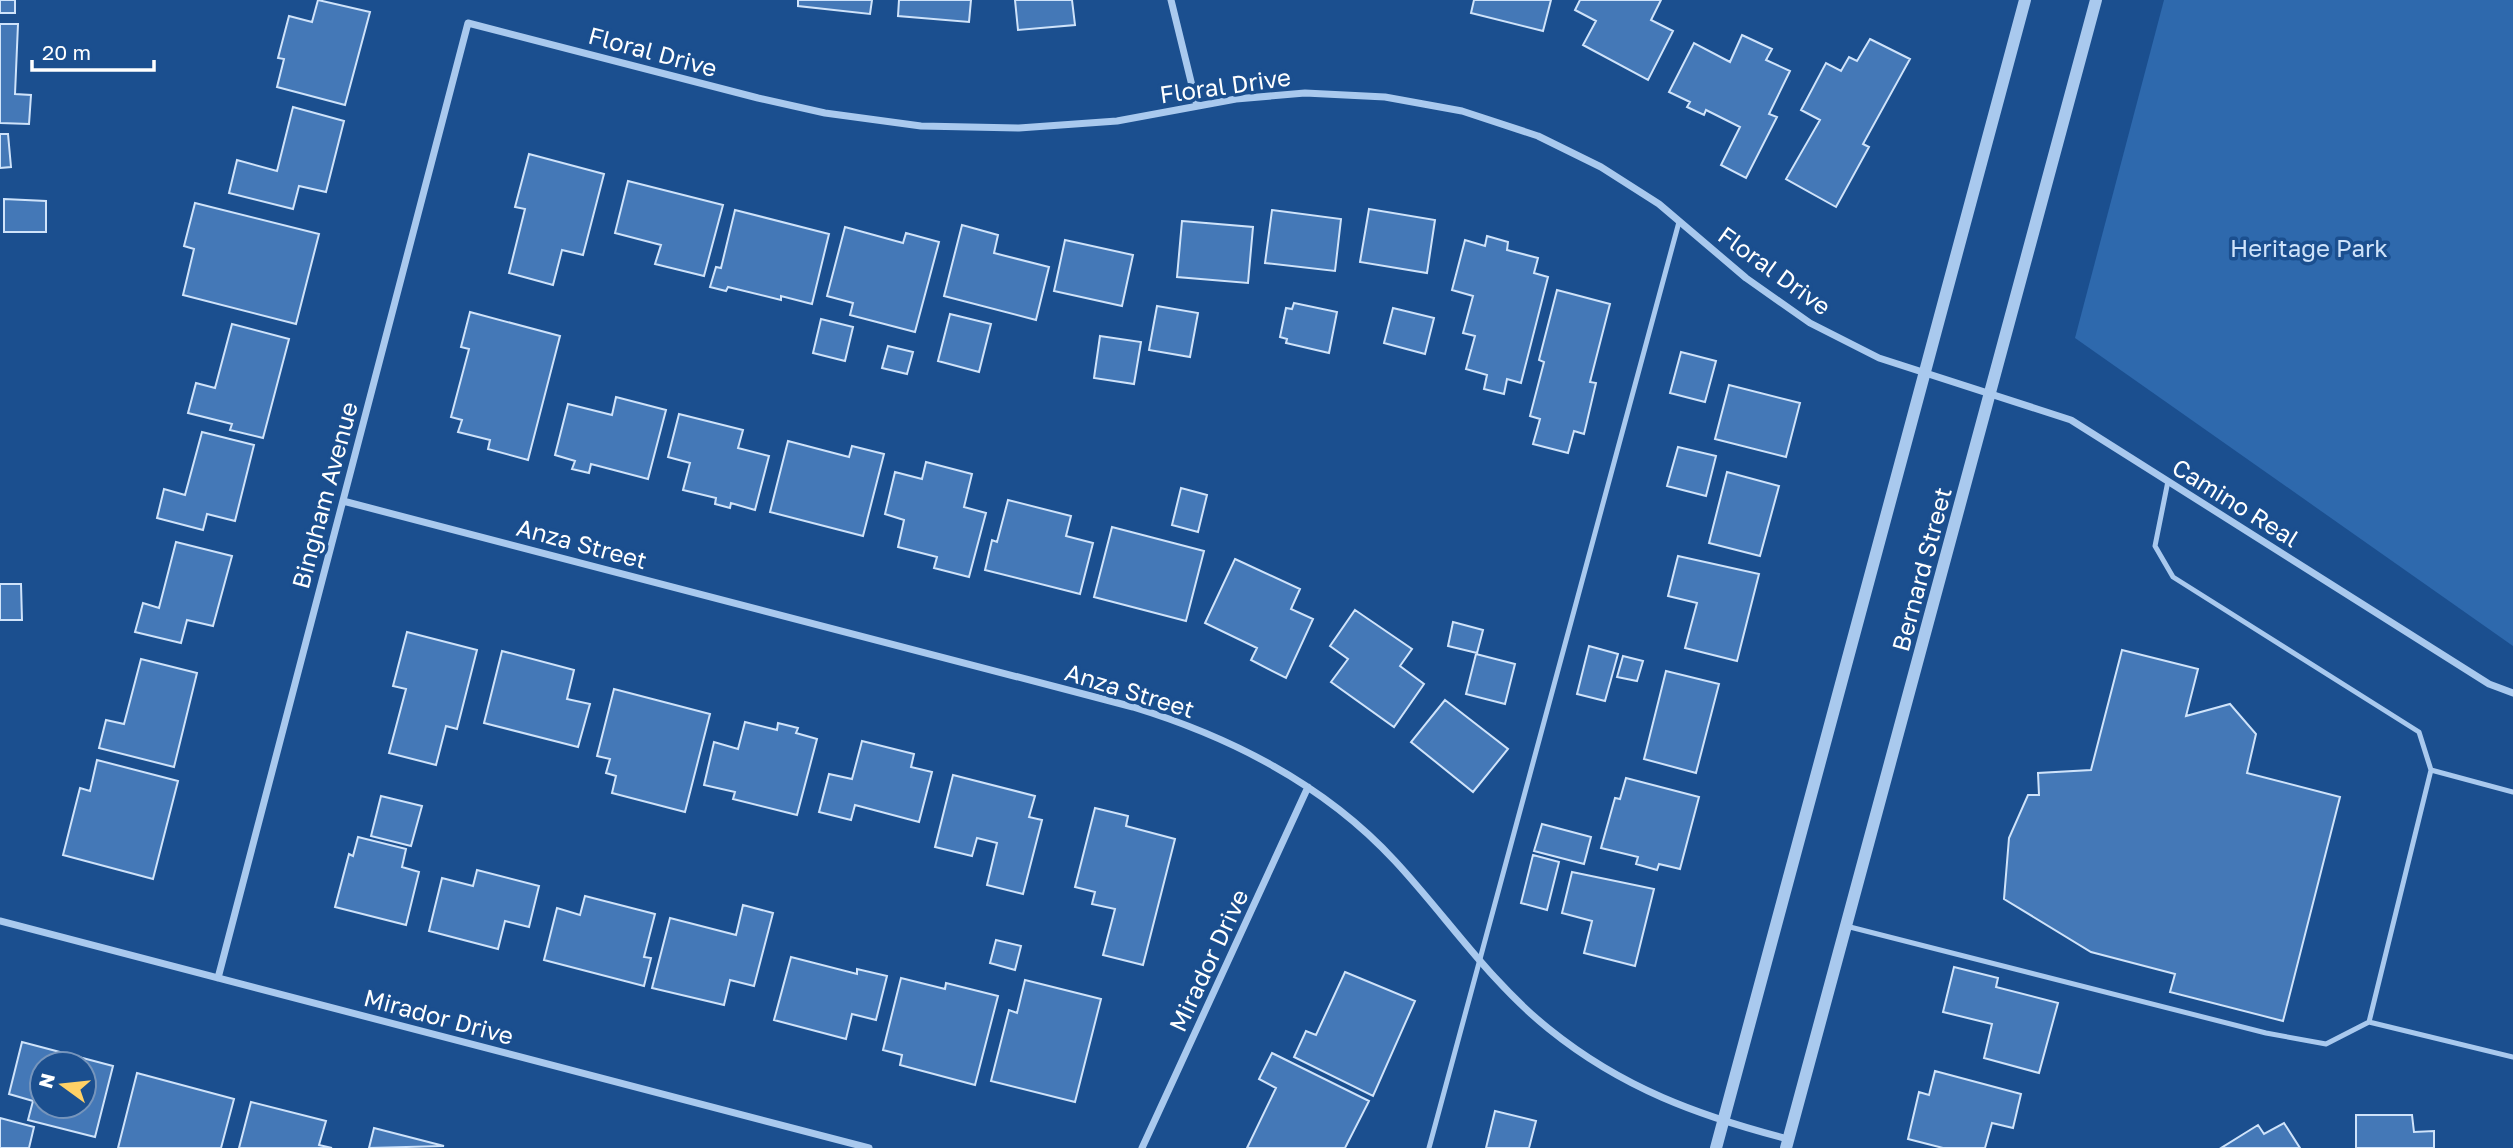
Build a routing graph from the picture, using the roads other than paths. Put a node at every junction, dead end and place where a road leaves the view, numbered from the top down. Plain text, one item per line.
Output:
1 (1171, 0) edge
2 (2025, 0) edge
3 (2096, 0) edge
4 (468, 23) joint
5 (1197, 106) junction
6 (1679, 222) junction
7 (1925, 373) junction
8 (1990, 394) junction
9 (2168, 481) junction
10 (343, 500) junction
11 (2513, 694) edge
12 (2431, 770) junction
13 (1308, 787) junction
14 (2513, 792) edge
15 (0, 921) edge
16 (1846, 926) junction
17 (1480, 962) junction
18 (218, 978) junction
19 (2369, 1022) junction
20 (2513, 1057) edge
21 (1723, 1122) junction
22 (1787, 1143) edge
23 (869, 1148) edge
24 (1142, 1148) edge
25 (1429, 1148) edge
26 (1716, 1148) edge

1 - 5 street
2 - 7 street, Bernard Street
3 - 8 street, Bernard Street
4 - 5 street, Floral Drive
4 - 10 street, Bingham Avenue
5 - 6 street, Floral Drive
6 - 7 street, Floral Drive
6 - 17 lane
7 - 8 street, Camino Real
7 - 21 street, Bernard Street
8 - 9 street, Camino Real
8 - 16 street, Bernard Street
9 - 11 street, Camino Real
9 - 12 lane
10 - 13 street, Anza Street
10 - 18 street, Bingham Avenue
12 - 14 lane
12 - 19 lane
13 - 17 street, Anza Street
13 - 24 street, Mirador Drive
15 - 18 street, Mirador Drive
16 - 19 lane
16 - 22 street, Bernard Street
17 - 21 street, Anza Street
17 - 25 lane
18 - 23 street, Mirador Drive
19 - 20 lane
21 - 22 street, Anza Street
21 - 26 street, Bernard Street

